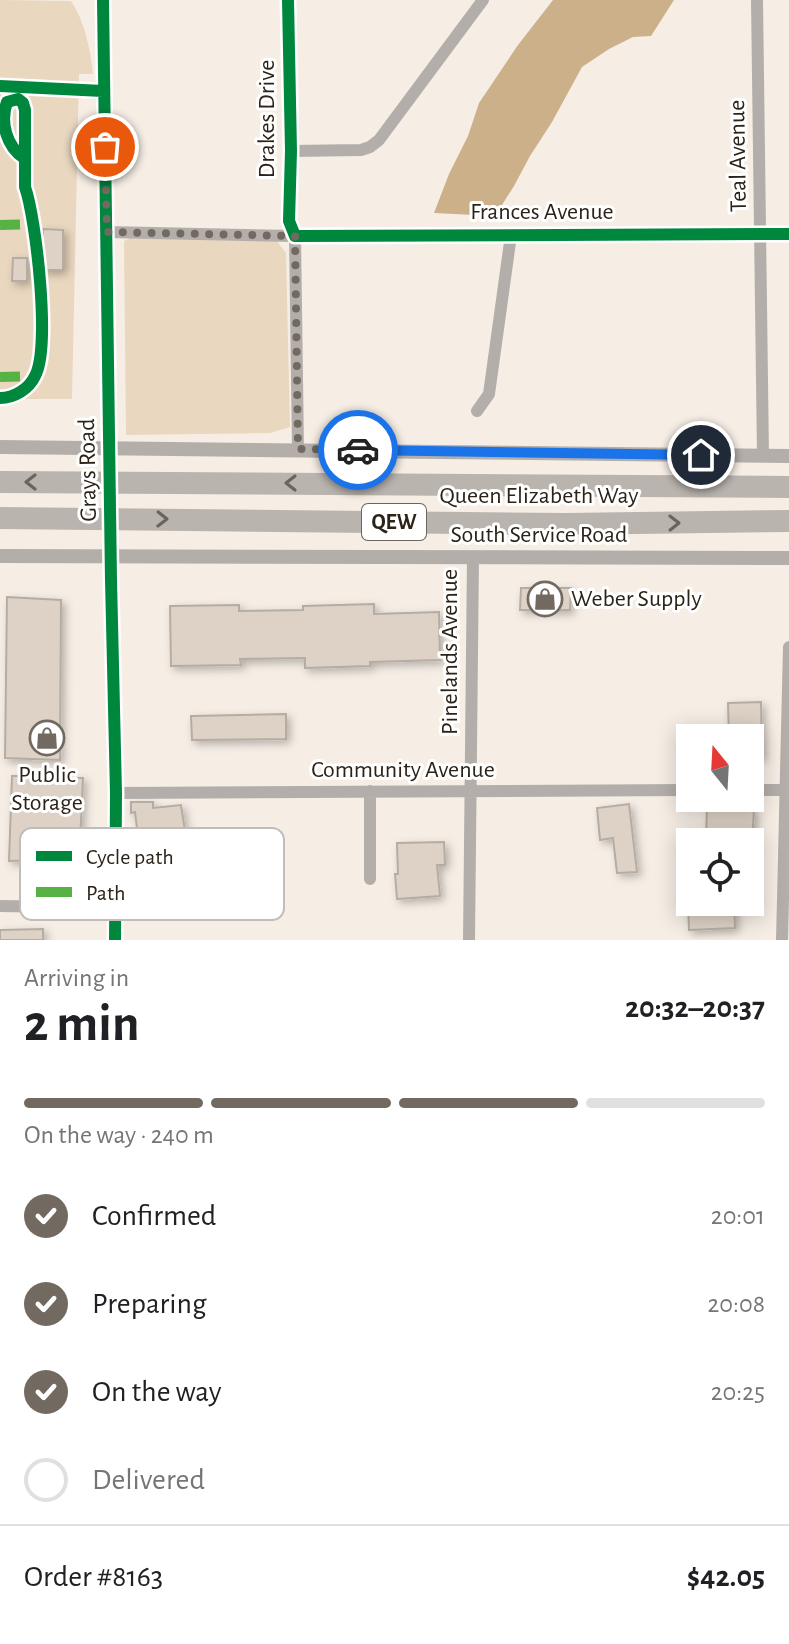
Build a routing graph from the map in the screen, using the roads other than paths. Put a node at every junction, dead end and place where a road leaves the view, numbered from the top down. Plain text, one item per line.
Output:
1 (103, 0) edge
2 (288, 0) edge
3 (483, 0) edge
4 (757, 0) edge
5 (291, 151) junction
6 (107, 232) junction
7 (761, 233) junction
8 (789, 234) edge
9 (511, 235) junction
10 (295, 236) junction
11 (477, 411) dead end
12 (0, 447) edge
13 (298, 449) junction
14 (763, 456) junction
15 (789, 456) edge
16 (0, 482) edge
17 (789, 487) edge
18 (0, 518) edge
19 (789, 521) edge
20 (0, 556) edge
21 (473, 557) junction
22 (789, 558) edge
23 (789, 647) edge
24 (676, 790) edge
25 (764, 790) edge
26 (785, 790) junction
27 (370, 791) junction
28 (472, 792) junction
29 (116, 793) junction
30 (116, 828) edge
31 (370, 879) dead end
32 (0, 906) edge
33 (20, 906) edge
34 (469, 940) edge
35 (782, 940) edge

1 - 6 street, Grays Road
2 - 5 street, Drakes Drive
3 - 5 street
4 - 7 street, Teal Avenue
5 - 10 street, Drakes Drive
6 - 10 street, Frances Avenue
6 - 29 street, Grays Road, bridge
7 - 8 street, Frances Avenue
7 - 9 street, Frances Avenue
7 - 14 street, Teal Avenue
9 - 10 street, Frances Avenue
9 - 11 street
10 - 13 street, Drakes Drive
12 - 13 street
13 - 14 street
14 - 15 street
17 -> 16 highway, Queen Elizabeth Way / QEW
18 -> 19 highway, Queen Elizabeth Way / QEW
20 - 21 street, South Service Road
21 - 22 street, South Service Road
21 - 28 street, Pinelands Avenue
23 - 26 street
24 - 28 street, Community Avenue
25 - 26 street
26 - 35 street
27 - 28 street, Community Avenue
27 - 29 street, Community Avenue
27 - 31 street
28 - 34 street, Pinelands Avenue
29 - 30 street, Grays Road
32 - 33 street

